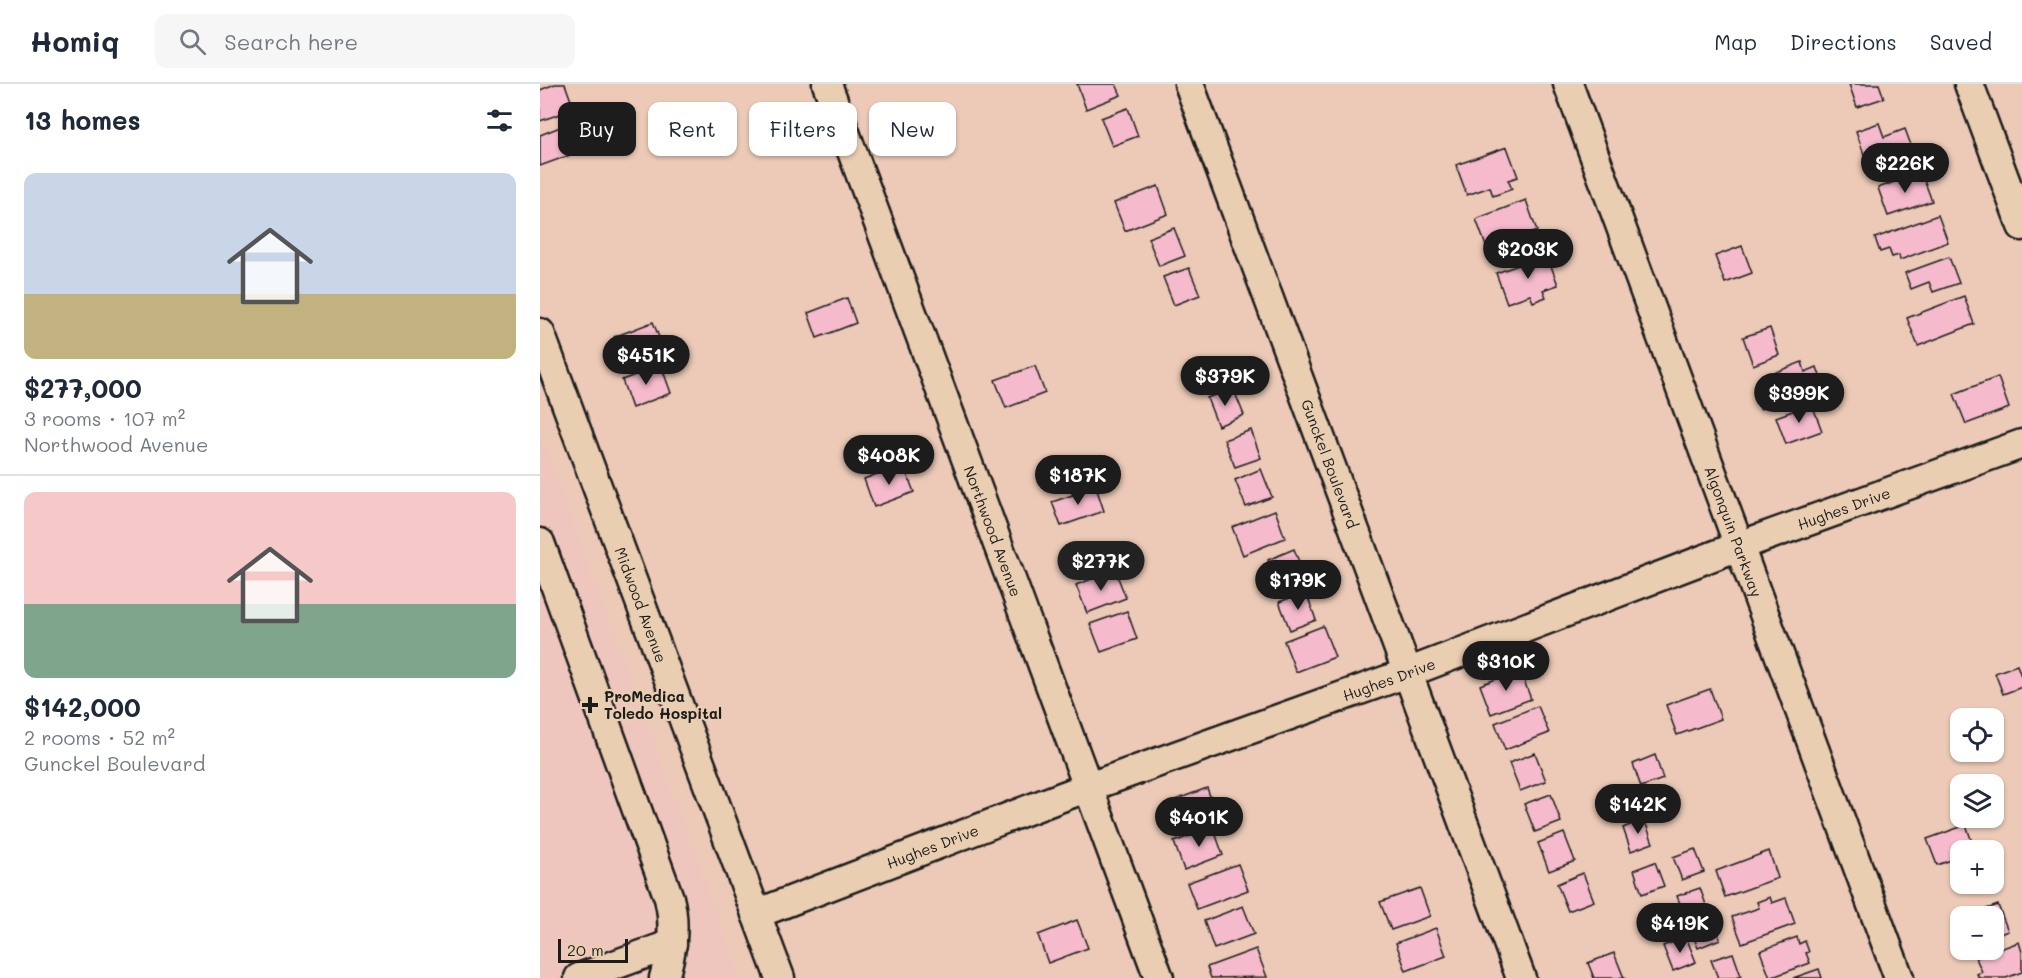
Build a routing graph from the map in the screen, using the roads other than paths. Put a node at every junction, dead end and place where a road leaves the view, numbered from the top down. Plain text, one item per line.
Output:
1 (827, 84) edge
2 (1189, 84) edge
3 (1568, 84) edge
4 (1969, 84) edge
5 (2022, 226) edge
6 (540, 333) edge
7 (2022, 444) edge
8 (540, 543) edge
9 (1739, 546) junction
10 (1407, 673) junction
11 (1089, 788) junction
12 (756, 914) junction
13 (672, 944) junction
14 (579, 978) edge
15 (664, 978) edge
16 (780, 978) edge
17 (1159, 978) edge
18 (1521, 978) edge
19 (1899, 978) edge

1 - 11 street, Northwood Avenue
2 - 10 street, Gunckel Boulevard
3 - 9 street, Algonquin Parkway
4 - 5 street
6 - 12 street, Midwood Avenue
7 - 9 street, Hughes Drive
8 - 13 street
9 - 10 street, Hughes Drive
9 - 19 street, Algonquin Parkway
10 - 11 street, Hughes Drive
10 - 18 street, Gunckel Boulevard
11 - 12 street, Hughes Drive
11 - 17 street, Northwood Avenue
12 - 16 street, Midwood Avenue
13 - 14 street
13 - 15 street

